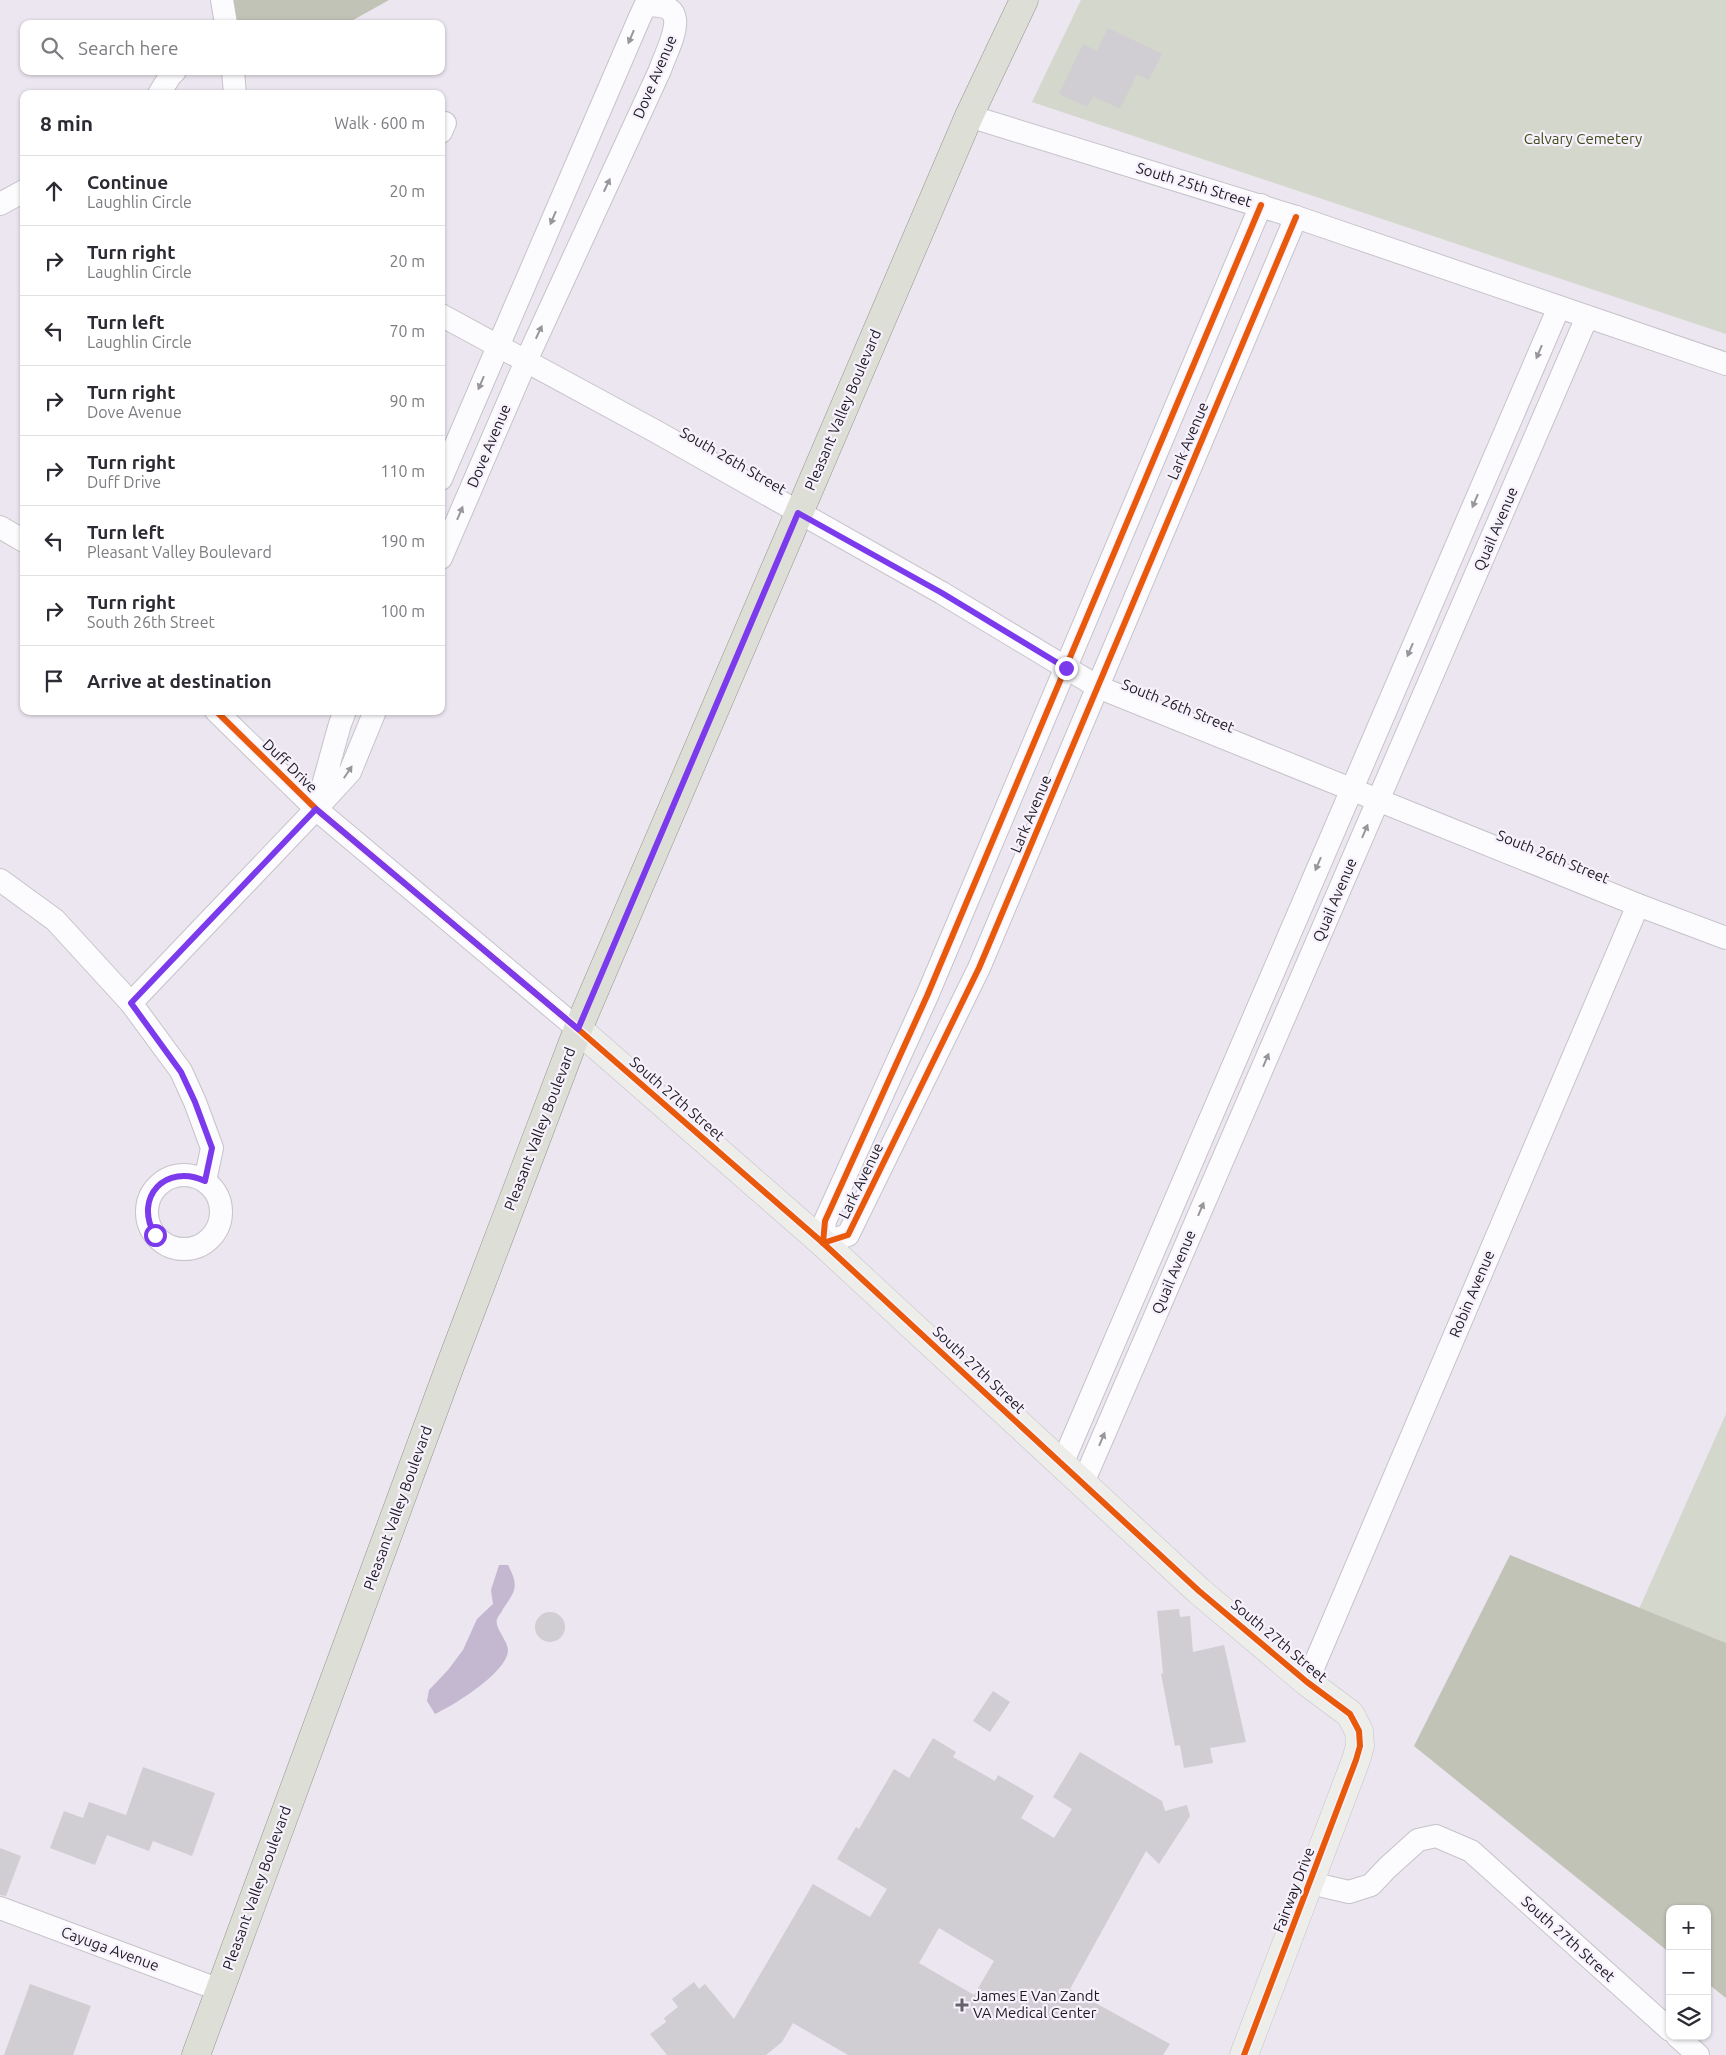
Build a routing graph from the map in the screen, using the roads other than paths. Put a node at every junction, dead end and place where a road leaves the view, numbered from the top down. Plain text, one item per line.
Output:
1 (222, 0) edge
2 (1024, 0) edge
3 (225, 20) edge
4 (171, 75) edge
5 (233, 75) edge
6 (161, 90) edge
7 (234, 90) edge
8 (969, 116) junction
9 (20, 192) edge
10 (0, 204) edge
11 (1261, 206) junction
12 (1296, 217) junction
13 (1559, 307) junction
14 (445, 317) edge
15 (1588, 317) junction
16 (497, 346) junction
17 (526, 361) junction
18 (1726, 364) edge
19 (1514, 411) junction
20 (1542, 423) junction
21 (445, 470) edge
22 (798, 513) junction
23 (0, 527) edge
24 (20, 539) edge
25 (445, 549) edge
26 (1431, 603) junction
27 (1459, 614) junction
28 (1066, 668) junction
29 (1098, 687) junction
30 (220, 715) edge
31 (343, 715) edge
32 (374, 715) edge
33 (1350, 790) junction
34 (1378, 801) junction
35 (316, 809) junction
36 (0, 880) edge
37 (1638, 905) junction
38 (1726, 938) edge
39 (131, 1003) junction
40 (1256, 1010) junction
41 (1283, 1020) junction
42 (578, 1029) junction
43 (205, 1181) dead end
44 (823, 1243) junction
45 (1062, 1464) junction
46 (1083, 1484) junction
47 (1307, 1682) junction
48 (1358, 1731) joint
49 (1310, 1883) junction
50 (0, 1908) edge
51 (220, 1990) junction
52 (1666, 2026) edge
53 (1681, 2040) edge
54 (196, 2055) edge
55 (1244, 2055) edge
56 (1698, 2055) edge

1 - 3 street
2 - 8 main road, Pleasant Valley Boulevard
4 - 6 street
5 - 7 street
8 - 11 street, South 25th Street
8 - 22 main road, Pleasant Valley Boulevard
9 - 10 street
11 - 12 street, South 25th Street
11 - 28 street, Lark Avenue
12 - 13 street, South 25th Street
12 - 29 street, Lark Avenue
13 - 15 street, South 25th Street
13 -> 19 street, Quail Avenue
14 - 16 street, South 26th Street
15 - 18 street, South 25th Street
15 - 20 street, Quail Avenue
16 - 17 street, South 26th Street
17 -> 16 street, Dove Avenue
16 -> 21 street, Dove Avenue
17 - 22 street, South 26th Street
25 -> 17 street, Dove Avenue
19 - 20 street
19 -> 26 street, Quail Avenue
20 - 27 street, Quail Avenue
22 - 28 street, South 26th Street
22 - 42 main road, Pleasant Valley Boulevard
23 - 24 street
26 - 27 street
26 -> 33 street, Quail Avenue
27 - 34 street, Quail Avenue
28 - 29 street, South 26th Street
28 - 44 street, Lark Avenue
29 - 33 street, South 26th Street
29 - 44 street, Lark Avenue
30 - 35 street, Duff Drive
31 - 35 street
35 -> 32 street
33 - 34 street, South 26th Street
33 -> 40 street, Quail Avenue
34 - 37 street, South 26th Street
41 -> 34 street, Quail Avenue
35 - 39 street
35 - 42 street, Duff Drive
36 - 39 street
37 - 38 street, South 26th Street
37 - 47 street, Robin Avenue
39 - 43 street
40 - 41 street
40 - 45 street, Quail Avenue
46 -> 41 street, Quail Avenue
42 - 44 street, South 27th Street
42 - 51 main road, Pleasant Valley Boulevard
44 - 45 street, South 27th Street
45 - 46 street, South 27th Street
46 - 47 street, South 27th Street
47 - 48 street, South 27th Street
48 - 49 street, Fairway Drive
49 - 52 street, South 27th Street
49 - 55 street, Fairway Drive
50 - 51 street, Cayuga Avenue
51 - 54 main road, Pleasant Valley Boulevard
53 - 56 street

